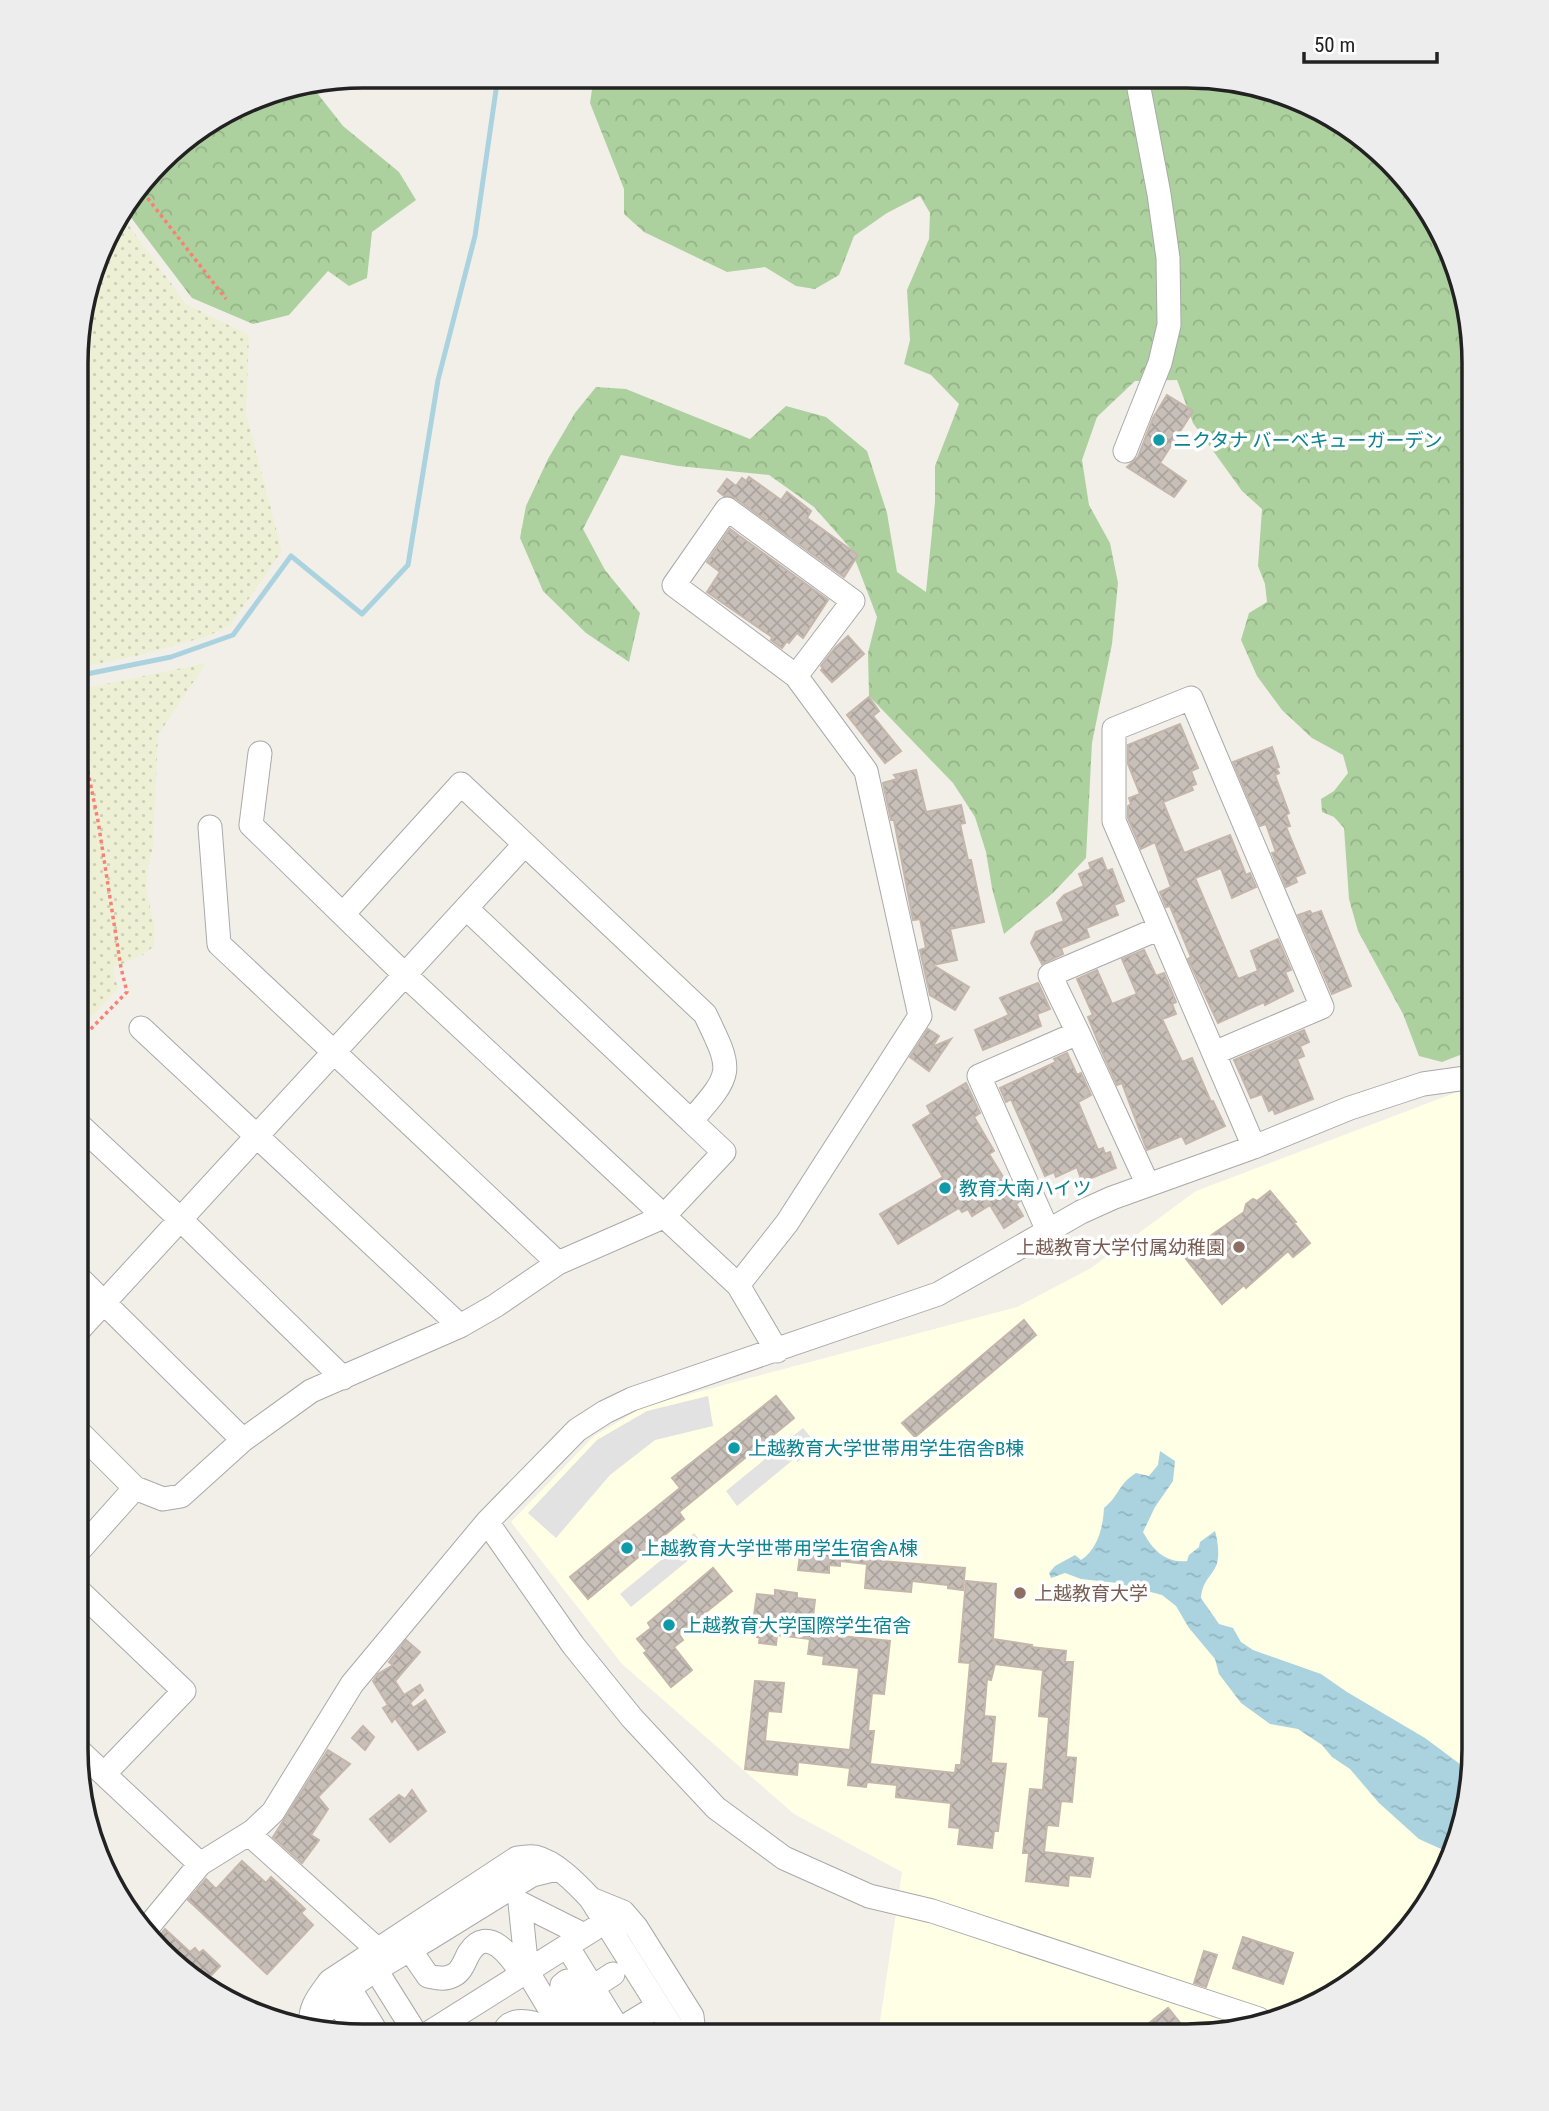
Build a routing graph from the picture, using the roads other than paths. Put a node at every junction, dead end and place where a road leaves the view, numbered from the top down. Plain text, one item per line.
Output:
1 (1139, 88) edge
2 (1125, 452) dead end
3 (796, 676) junction
4 (260, 753) dead end
5 (210, 827) dead end
6 (524, 845) junction
7 (466, 908) junction
8 (343, 914) junction
9 (1160, 928) junction
10 (405, 975) junction
11 (141, 1028) dead end
12 (1078, 1033) junction
13 (334, 1052) junction
14 (1214, 1053) junction
15 (1462, 1079) edge
16 (691, 1121) junction
17 (88, 1133) edge
18 (258, 1135) junction
19 (1254, 1147) junction
20 (1148, 1185) junction
21 (663, 1217) junction
22 (180, 1219) junction
23 (1048, 1231) junction
24 (558, 1263) junction
25 (738, 1285) junction
26 (88, 1287) edge
27 (104, 1302) junction
28 (88, 1320) edge
29 (460, 1326) junction
30 (777, 1351) junction
31 (343, 1378) junction
32 (243, 1440) junction
33 (88, 1441) edge
34 (135, 1488) junction
35 (487, 1522) junction
36 (88, 1541) edge
37 (88, 1599) edge
38 (93, 1771) edge
39 (249, 1834) junction
40 (200, 1864) junction
41 (555, 1869) junction
42 (591, 1899) junction
43 (605, 1922) junction
44 (151, 1924) edge
45 (567, 1946) junction
46 (410, 1950) junction
47 (374, 1959) junction
48 (524, 1973) junction
49 (613, 1974) dead end
50 (578, 1990) junction
51 (343, 1994) junction
52 (1250, 2016) edge
53 (310, 2018) edge
54 (318, 2020) edge
55 (362, 2024) edge
56 (410, 2024) edge
57 (451, 2024) edge
58 (511, 2024) edge
59 (534, 2024) edge
60 (558, 2024) edge
61 (582, 2024) edge
62 (609, 2024) edge
63 (664, 2024) edge
64 (693, 2024) edge

1 - 2 street
3 - 3 street
3 - 25 street
4 - 8 street
5 - 13 street
6 - 7 street
6 - 8 street
6 - 16 street
7 - 10 street
7 - 16 street
8 - 10 street
9 - 12 street
9 - 14 street
9 - 14 street
10 - 13 street
10 - 21 street
11 - 18 street
12 - 20 street
12 - 23 street
13 - 18 street
13 - 24 street
14 - 19 street
15 - 19 street
16 - 21 street
17 - 22 street
18 - 22 street
18 - 29 street
19 - 20 street
20 - 23 street
21 - 24 street
21 - 25 street
22 - 27 street
22 - 31 street
23 - 30 street
24 - 29 street
25 - 30 street
26 - 27 street
27 - 28 street
27 - 32 street
29 - 31 street
30 - 35 street
31 - 32 street
32 - 34 street
33 - 34 street
34 - 36 street
35 - 39 street
35 - 52 street
37 - 38 street
38 - 40 street
39 - 40 street
39 - 47 street
40 - 44 street
41 - 42 street
41 - 46 street
41 - 47 street
42 - 43 street
42 - 64 street
43 - 45 street
43 - 63 street
45 - 48 street
45 - 48 street
45 - 50 street
46 - 47 street
46 - 48 street
47 - 51 street
47 - 53 street
47 - 56 street
48 - 57 street
48 - 60 street
49 - 50 street
50 - 61 street
50 - 62 street
51 - 54 street
51 - 55 street
58 - 59 street

